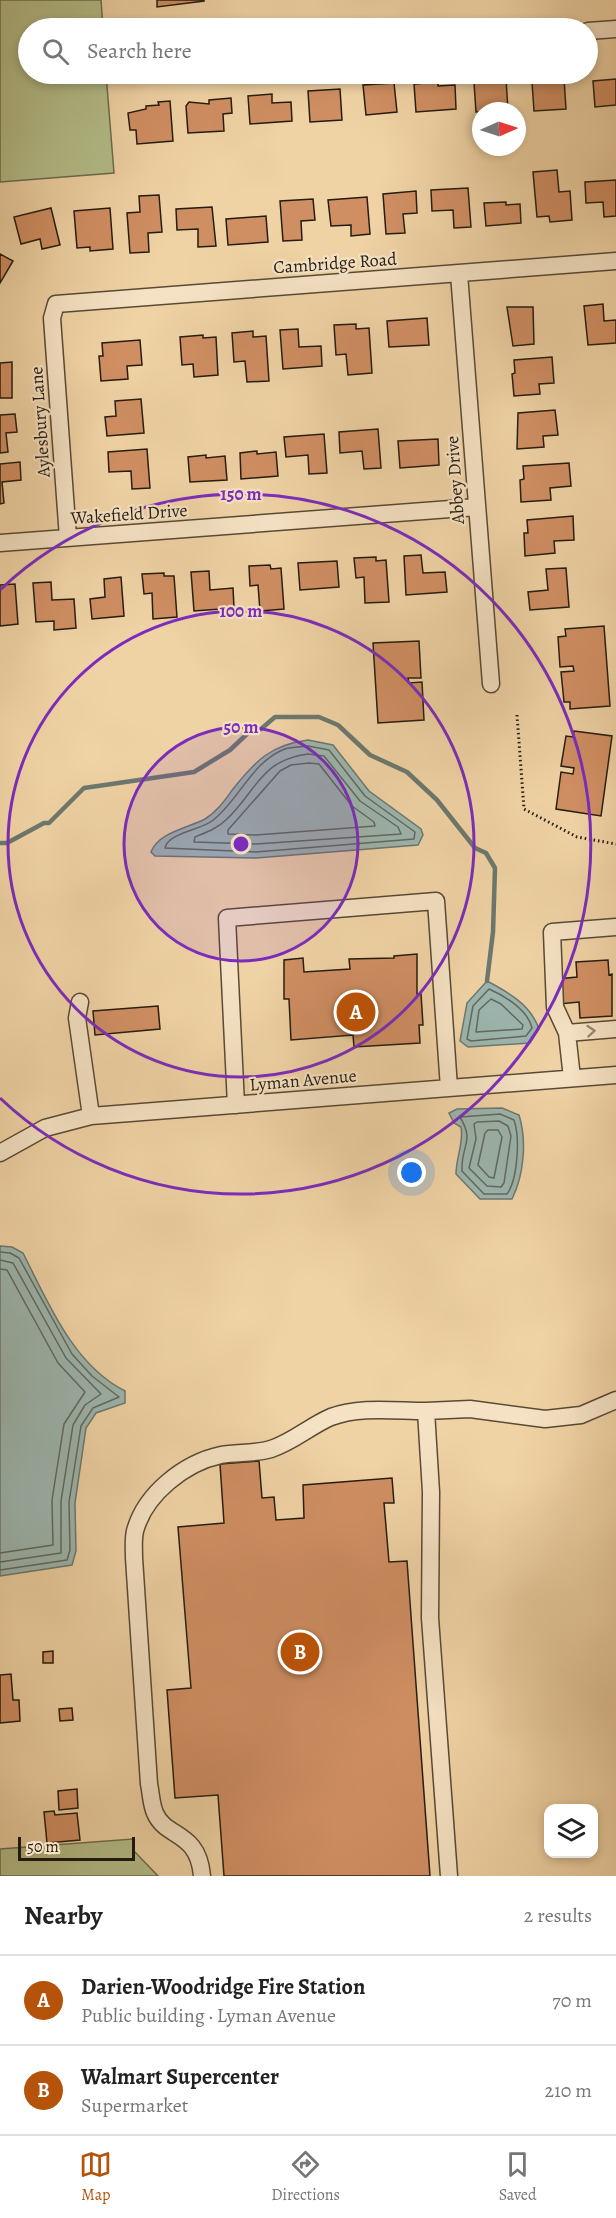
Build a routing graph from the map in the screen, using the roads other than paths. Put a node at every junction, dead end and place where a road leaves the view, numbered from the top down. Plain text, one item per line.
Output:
1 (616, 29) edge
2 (598, 30) edge
3 (616, 261) edge
4 (459, 274) junction
5 (56, 304) joint
6 (477, 507) junction
7 (68, 538) junction
8 (0, 543) edge
9 (491, 684) dead end
10 (616, 927) edge
11 (80, 1002) dead end
12 (616, 1029) edge
13 (567, 1033) junction
14 (616, 1075) edge
15 (572, 1078) junction
16 (449, 1088) junction
17 (236, 1105) junction
18 (91, 1116) junction
19 (0, 1153) edge
20 (616, 1400) edge
21 (426, 1411) junction
22 (202, 1876) edge
23 (449, 1876) edge

1 - 2 street
3 - 4 street, Cambridge Road
4 - 5 street, Cambridge Road
4 - 6 street, Abbey Drive
5 - 7 street, Aylesbury Lane
6 - 7 street, Wakefield Drive
6 - 9 street, Abbey Drive
7 - 8 street, Wakefield Drive
10 - 13 street
11 - 18 street
13 -> 12 street
13 - 15 street
14 - 15 street, Lyman Avenue
15 - 16 street, Lyman Avenue
16 - 17 street, Lyman Avenue
16 - 17 street
17 - 18 street, Lyman Avenue
18 - 19 street, Lyman Avenue
20 - 21 street
21 - 22 street
21 - 23 street

